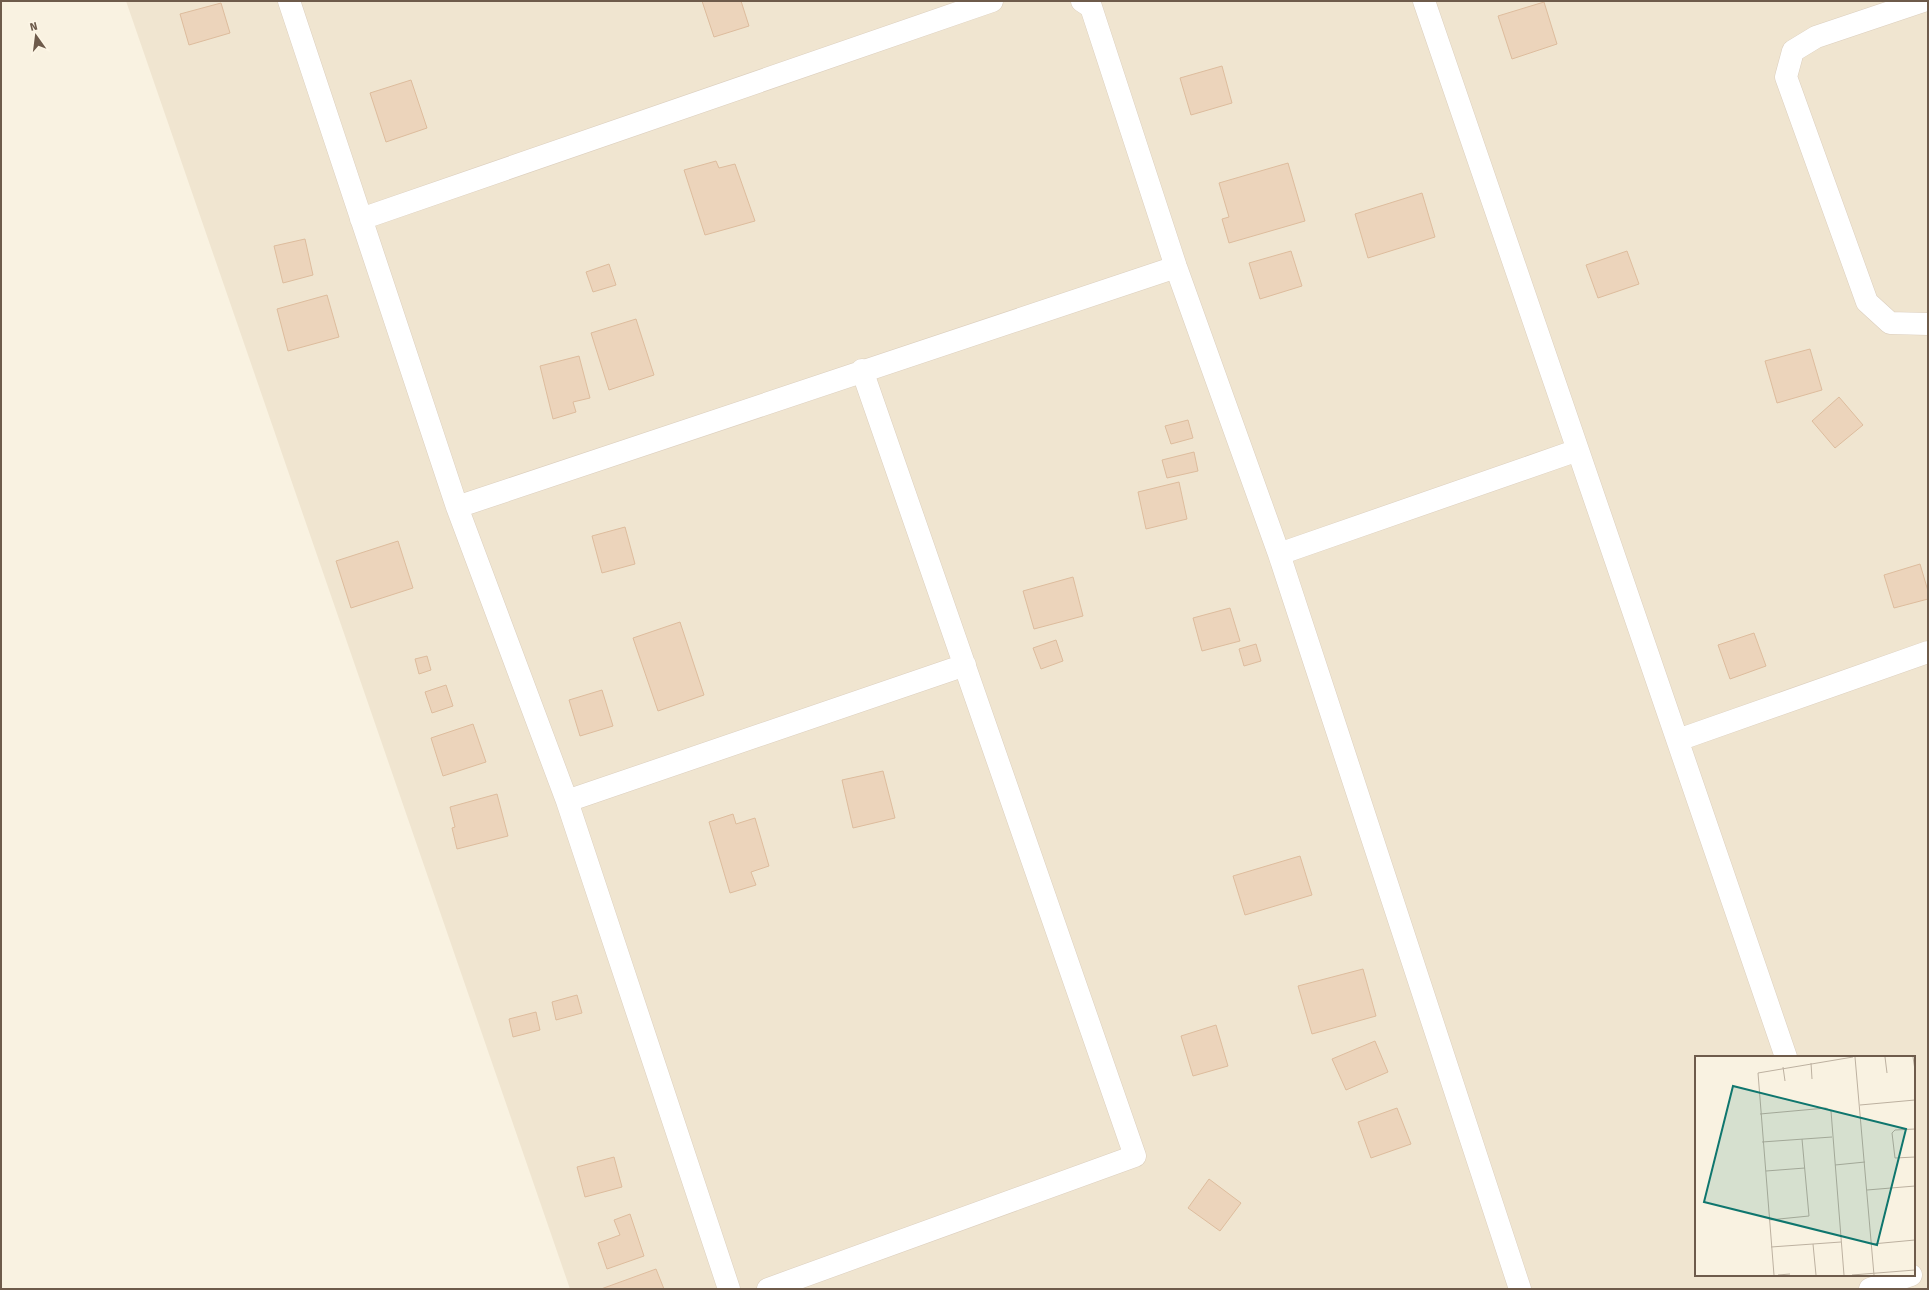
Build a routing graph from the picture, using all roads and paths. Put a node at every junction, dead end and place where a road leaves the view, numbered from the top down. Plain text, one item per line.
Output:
1 (289, 1) edge
2 (992, 1) edge
3 (1082, 1) edge
4 (1424, 1) edge
5 (1923, 1) edge
6 (361, 219) junction
7 (1176, 267) junction
8 (1928, 324) edge
9 (862, 370) junction
10 (1578, 450) junction
11 (456, 507) junction
12 (1279, 554) junction
13 (1928, 652) edge
14 (964, 665) junction
15 (1678, 740) junction
16 (567, 801) junction
17 (1786, 1056) edge
18 (1928, 1269) edge
19 (1915, 1274) edge
20 (1861, 1276) edge
21 (1908, 1276) edge
22 (728, 1289) edge
23 (768, 1289) edge
24 (1520, 1289) edge
25 (1865, 1289) edge
26 (1870, 1289) edge

1 - 6 street
2 - 6 street
3 - 7 street
4 - 10 street
5 - 8 street
6 - 11 street
7 - 9 street
7 - 12 street
9 - 11 street
9 - 14 street
10 - 12 street
10 - 15 street
11 - 16 street
12 - 24 street
13 - 15 street
14 - 16 street
14 - 23 street
15 - 17 street
16 - 22 street
18 - 19 street
20 - 25 street
21 - 26 street

